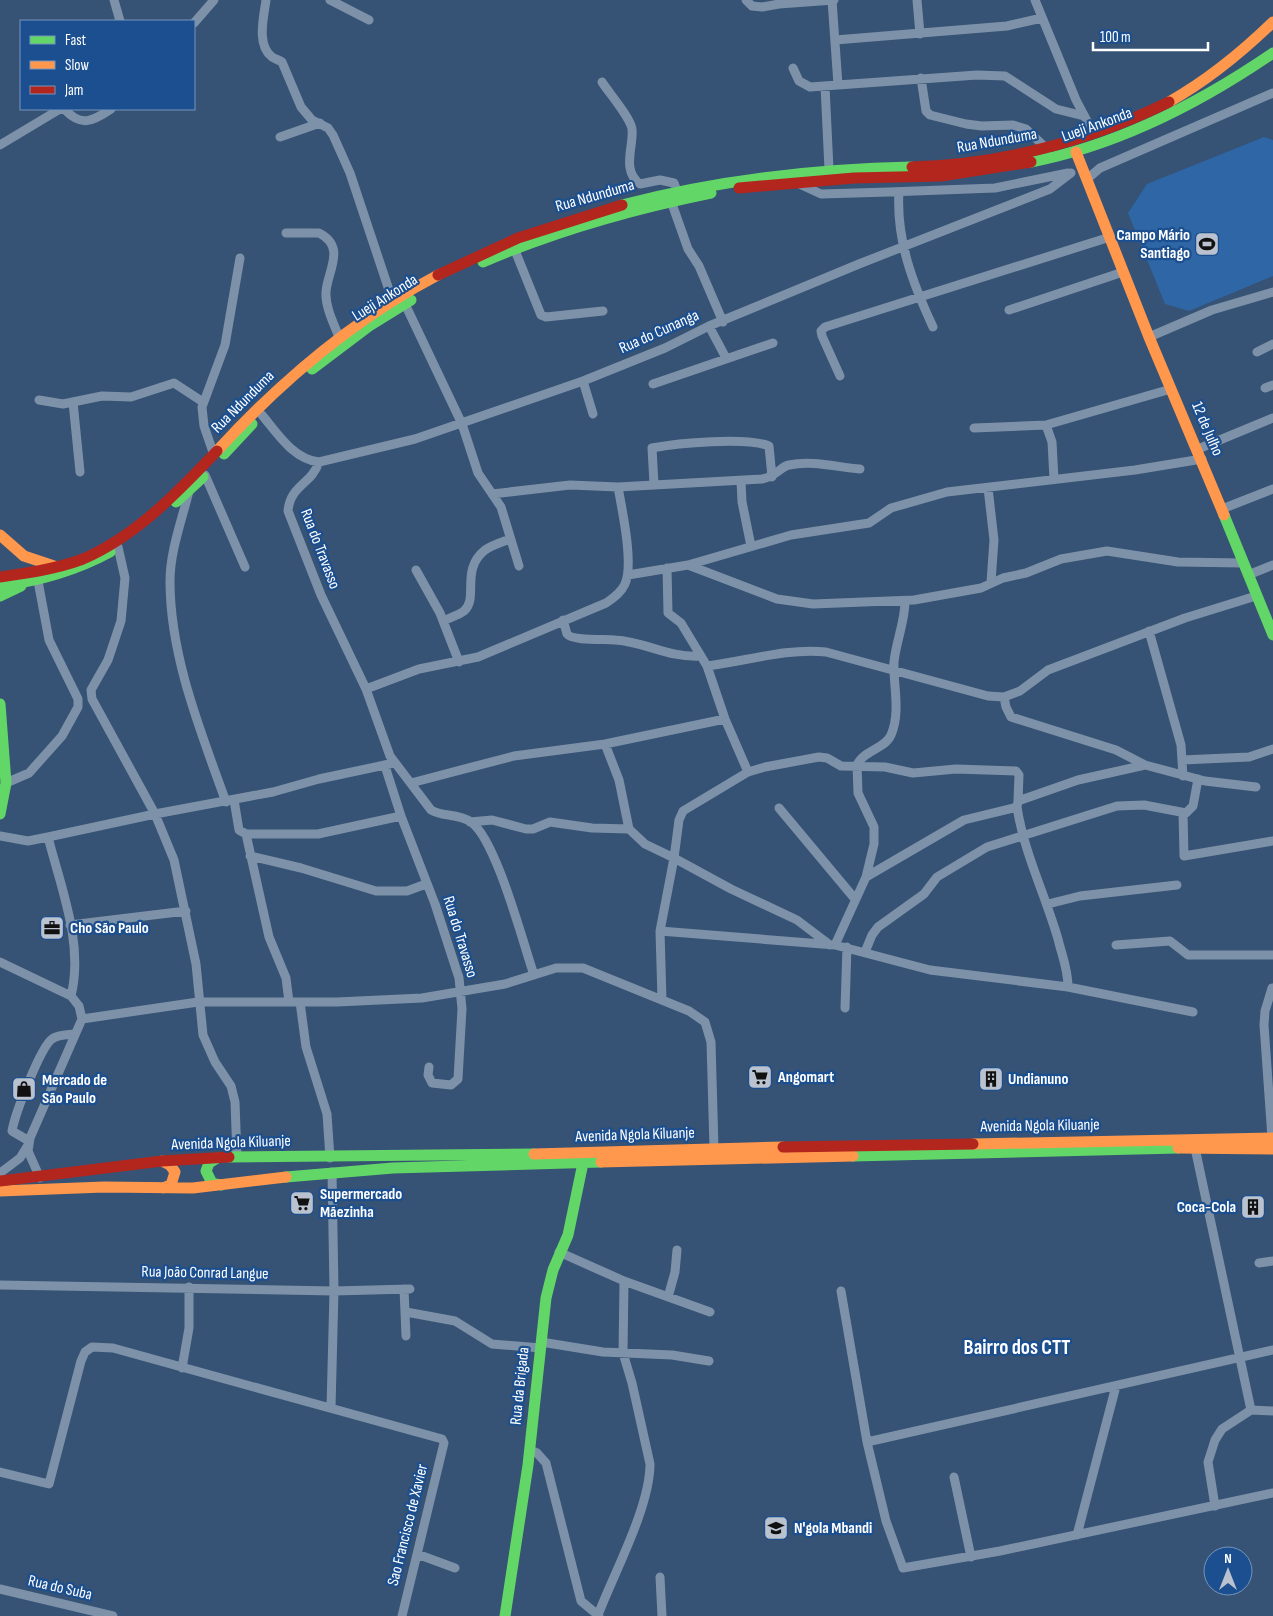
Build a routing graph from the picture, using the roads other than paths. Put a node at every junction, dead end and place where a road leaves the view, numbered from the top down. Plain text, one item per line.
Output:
1 (114, 0) edge
2 (214, 0) edge
3 (266, 0) edge
4 (330, 0) edge
5 (746, 0) edge
6 (833, 0) edge
7 (917, 0) edge
8 (1038, 1) edge
9 (779, 2) edge
10 (1042, 18) junction
11 (120, 20) edge
12 (369, 20) dead end
13 (1273, 22) edge
14 (195, 23) edge
15 (920, 34) junction
16 (835, 40) junction
17 (1273, 53) edge
18 (792, 68) dead end
19 (921, 78) junction
20 (602, 82) dead end
21 (838, 85) junction
22 (825, 86) junction
23 (1273, 93) edge
24 (58, 110) edge
25 (65, 110) edge
26 (109, 110) edge
27 (1084, 116) junction
28 (320, 123) junction
29 (1094, 134) junction
30 (280, 137) dead end
31 (0, 145) edge
32 (1047, 149) junction
33 (1076, 152) junction
34 (1083, 168) junction
35 (828, 169) junction
36 (1071, 173) junction
37 (1087, 179) junction
38 (795, 182) junction
39 (898, 192) junction
40 (674, 196) junction
41 (286, 233) dead end
42 (1110, 237) junction
43 (514, 248) junction
44 (904, 248) junction
45 (240, 258) dead end
46 (1123, 272) junction
47 (1273, 292) edge
48 (919, 297) junction
49 (399, 303) junction
50 (1009, 310) dead end
51 (603, 311) dead end
52 (723, 322) junction
53 (709, 326) junction
54 (933, 327) dead end
55 (339, 337) junction
56 (1149, 337) junction
57 (772, 342) dead end
58 (1273, 344) edge
59 (1257, 352) dead end
60 (726, 358) junction
61 (840, 376) dead end
62 (582, 381) junction
63 (653, 384) dead end
64 (1171, 389) junction
65 (39, 400) dead end
66 (73, 402) junction
67 (203, 402) junction
68 (593, 414) dead end
69 (262, 415) junction
70 (1273, 418) edge
71 (462, 424) junction
72 (1046, 424) junction
73 (974, 428) dead end
74 (1200, 454) junction
75 (214, 456) junction
76 (319, 462) junction
77 (860, 469) dead end
78 (80, 472) dead end
79 (205, 475) junction
80 (772, 477) junction
81 (1054, 479) junction
82 (741, 481) junction
83 (654, 484) junction
84 (618, 487) junction
85 (988, 488) junction
86 (1273, 489) edge
87 (190, 491) junction
88 (492, 494) junction
89 (1222, 509) junction
90 (0, 535) edge
91 (510, 539) junction
92 (751, 546) junction
93 (118, 547) junction
94 (1243, 563) junction
95 (688, 565) junction
96 (1273, 565) edge
97 (519, 566) dead end
98 (245, 567) dead end
99 (667, 568) junction
100 (416, 570) dead end
101 (61, 571) junction
102 (628, 575) junction
103 (1248, 575) junction
104 (0, 577) edge
105 (34, 581) junction
106 (991, 582) junction
107 (0, 586) edge
108 (0, 596) edge
109 (1256, 596) junction
110 (905, 601) junction
111 (563, 620) junction
112 (443, 621) junction
113 (1149, 631) junction
114 (1273, 635) edge
115 (701, 656) junction
116 (459, 662) junction
117 (708, 666) junction
118 (895, 671) junction
119 (366, 689) junction
120 (91, 695) junction
121 (1004, 697) junction
122 (78, 699) junction
123 (0, 704) edge
124 (725, 719) junction
125 (605, 744) junction
126 (1273, 748) edge
127 (1182, 760) junction
128 (2, 763) edge
129 (390, 765) junction
130 (857, 765) junction
131 (1145, 765) junction
132 (748, 772) junction
133 (1183, 776) junction
134 (1198, 779) junction
135 (6, 783) junction
136 (411, 783) junction
137 (1256, 787) dead end
138 (230, 801) junction
139 (1017, 804) junction
140 (779, 808) dead end
141 (1183, 813) junction
142 (0, 814) edge
143 (154, 814) junction
144 (401, 816) junction
145 (470, 822) junction
146 (629, 829) junction
147 (246, 834) junction
148 (0, 836) edge
149 (1022, 836) junction
150 (48, 838) junction
151 (1273, 842) edge
152 (250, 856) junction
153 (674, 858) junction
154 (866, 876) junction
155 (426, 884) junction
156 (1177, 885) dead end
157 (855, 899) junction
158 (1048, 904) junction
159 (186, 911) junction
160 (70, 926) junction
161 (660, 931) junction
162 (833, 945) junction
163 (1116, 945) dead end
164 (847, 947) junction
165 (866, 952) junction
166 (1273, 955) edge
167 (0, 962) edge
168 (534, 975) junction
169 (1068, 987) junction
170 (1272, 988) edge
171 (462, 992) junction
172 (71, 996) junction
173 (662, 1000) junction
174 (198, 1002) junction
175 (289, 1002) junction
176 (300, 1002) junction
177 (845, 1008) dead end
178 (1193, 1012) dead end
179 (82, 1019) junction
180 (75, 1034) junction
181 (429, 1067) dead end
182 (1273, 1138) edge
183 (29, 1143) junction
184 (1195, 1148) junction
185 (714, 1149) junction
186 (1273, 1149) edge
187 (237, 1157) junction
188 (217, 1158) junction
189 (330, 1158) junction
190 (162, 1161) junction
191 (583, 1163) junction
192 (332, 1172) junction
193 (0, 1173) edge
194 (40, 1178) junction
195 (0, 1181) edge
196 (221, 1184) junction
197 (163, 1188) junction
198 (0, 1191) edge
199 (677, 1250) dead end
200 (560, 1252) junction
201 (1273, 1261) edge
202 (1259, 1262) dead end
203 (624, 1281) junction
204 (0, 1285) edge
205 (190, 1287) junction
206 (334, 1291) junction
207 (841, 1291) dead end
208 (668, 1297) junction
209 (406, 1312) junction
210 (710, 1312) dead end
211 (406, 1336) dead end
212 (541, 1345) junction
213 (1273, 1350) edge
214 (623, 1353) junction
215 (1240, 1357) junction
216 (709, 1361) dead end
217 (182, 1368) junction
218 (1116, 1386) junction
219 (330, 1408) junction
220 (1251, 1410) junction
221 (1273, 1411) edge
222 (867, 1442) junction
223 (530, 1450) junction
224 (0, 1472) edge
225 (954, 1477) dead end
226 (1273, 1494) edge
227 (1215, 1506) junction
228 (1077, 1535) junction
229 (417, 1554) junction
230 (971, 1556) junction
231 (455, 1568) dead end
232 (660, 1577) dead end
233 (0, 1589) edge
234 (595, 1615) edge
235 (114, 1616) edge
236 (402, 1616) edge
237 (505, 1616) edge
238 (662, 1616) edge

1 - 11 street
2 - 14 street
3 - 28 street
4 - 12 street
5 - 9 street
6 - 9 street
6 - 16 street
7 - 15 street
8 - 10 street
10 - 15 street
10 - 27 street
13 - 29 main road, Rua Ndunduma
15 - 16 street
16 - 21 street
17 - 33 main road, Lueji Ankonda
18 - 22 street
19 - 21 street
19 - 27 street
19 - 32 street
20 - 40 street
21 - 22 street
22 - 35 street
23 - 37 street
24 - 31 street
25 - 26 street
27 - 29 street
28 - 30 street
28 - 49 street
29 - 32 main road, Rua Ndunduma
32 - 35 main road, Rua Ndunduma
33 - 34 main road, 12 de Julho
33 - 38 main road, Lueji Ankonda
34 - 36 street
34 - 37 main road, 12 de Julho
35 - 40 main road, Rua Ndunduma
36 - 39 street
36 - 44 street, Rua do Cunanga
37 - 42 main road, 12 de Julho
38 - 39 street
38 - 40 main road, Lueji Ankonda
39 - 44 street
40 - 43 main road, Lueji Ankonda
40 - 49 main road, Rua Ndunduma
40 - 52 street
41 - 55 street
42 - 46 main road, 12 de Julho
42 - 48 street
43 - 49 main road, Lueji Ankonda
43 - 51 street
44 - 48 street
44 - 52 street, Rua do Cunanga
45 - 67 street
46 - 50 street
46 - 56 main road, 12 de Julho
47 - 56 street
48 - 54 street
48 - 61 street
49 - 55 main road, Rua Ndunduma
49 - 69 main road, Lueji Ankonda
49 - 71 street
52 - 53 street, Rua do Cunanga
53 - 60 street
53 - 62 street, Rua do Cunanga
55 - 75 main road, Rua Ndunduma
56 - 64 main road, 12 de Julho
57 - 60 street
58 - 59 street
60 - 63 street
62 - 68 street
62 - 71 street, Rua do Cunanga
64 - 72 street
64 - 74 main road, 12 de Julho
65 - 66 street
66 - 67 street
66 - 78 street
67 - 75 street
69 - 76 street
69 - 79 main road, Lueji Ankonda
70 - 74 street
71 - 76 street, Rua do Cunanga
71 - 88 street
72 - 73 street
72 - 81 street
74 - 81 street
74 - 89 main road, 12 de Julho
75 - 101 main road, Rua Ndunduma
76 - 119 street, Rua do Travasso
77 - 80 street
79 - 87 main road, Lueji Ankonda
79 - 98 street
80 - 82 street
80 - 83 street
81 - 85 street
82 - 83 street
82 - 92 street
83 - 84 street
84 - 88 street
84 - 102 street
85 - 92 street
85 - 106 street
86 - 89 street
87 - 93 main road, Lueji Ankonda
87 - 138 street
88 - 91 street
89 - 94 main road, 12 de Julho
90 - 101 main road
91 - 97 street
91 - 112 street
92 - 95 street
93 - 101 main road, Lueji Ankonda
93 - 120 street
94 - 103 main road, 12 de Julho
94 - 106 street
95 - 99 street
95 - 110 street
96 - 103 street
99 - 102 street
99 - 115 street
100 - 112 street
101 - 104 main road, Rua Ndunduma
101 - 105 main road, Rua Ndunduma
102 - 111 street
103 - 109 main road, 12 de Julho
105 - 107 main road, Rua Ndunduma
105 - 108 main road
105 - 122 street
106 - 110 street
109 - 113 street
109 - 114 main road, 12 de Julho
110 - 118 street
111 - 115 street
111 - 116 street
112 - 116 street
113 - 121 street
113 - 127 street
115 - 117 street
116 - 119 street
117 - 118 street
117 - 124 street
118 - 121 street
118 - 130 street
119 - 129 street, Rua do Travasso
120 - 122 street
120 - 143 street
121 - 131 street
122 - 135 street
123 - 128 main road
124 - 125 street
124 - 132 street
125 - 136 street
125 - 146 street
126 - 127 street
127 - 133 street
128 - 135 main road
129 - 136 street
129 - 138 street
129 - 144 street, Rua do Travasso
130 - 132 street
130 - 139 street
130 - 154 street
131 - 133 street
131 - 139 street
132 - 153 street
133 - 134 street
134 - 137 street
134 - 141 street
135 - 142 main road
136 - 145 street
138 - 143 street
138 - 147 street
139 - 149 street
139 - 154 street
140 - 157 street
141 - 149 street
141 - 151 street
143 - 150 street
143 - 159 street
144 - 147 street
144 - 155 street, Rua do Travasso
145 - 146 street
145 - 168 street
146 - 153 street
147 - 152 street
148 - 150 street
149 - 158 street
149 - 165 street
150 - 160 street
152 - 155 street
152 - 175 street
153 - 161 street
153 - 162 street
154 - 157 street
155 - 171 street, Rua do Travasso
156 - 158 street
157 - 162 street
158 - 169 street
159 - 160 street
159 - 174 street
160 - 172 street
161 - 162 street
161 - 173 street
162 - 164 street
163 - 166 street
164 - 165 street
164 - 177 street
165 - 169 street
167 - 172 street
168 - 171 street
168 - 173 street
169 - 178 street
170 - 182 street
171 - 176 street
171 - 181 street, Rua do Travasso
172 - 179 street
173 - 185 street
174 - 175 street
174 - 179 street
174 - 187 street
175 - 176 street
176 - 189 street
179 - 180 street
180 - 183 street
180 - 183 street
182 - 185 main road, Avenida Ngola Kiluanje
183 - 193 street
183 - 194 street
184 - 186 main road, Avenida Ngola Kiluanje
184 - 191 main road, Avenida Ngola Kiluanje
184 - 215 street
185 - 189 main road, Avenida Ngola Kiluanje
187 - 188 main road, Avenida Ngola Kiluanje
187 - 189 main road, Avenida Ngola Kiluanje
188 - 190 main road, Avenida Ngola Kiluanje
188 - 196 main road
190 - 194 main road, Avenida Ngola Kiluanje
190 - 197 main road
191 - 192 main road, Avenida Ngola Kiluanje
191 - 200 main road, Rua da Brigada
192 - 196 main road, Avenida Ngola Kiluanje
192 - 206 street
194 - 195 main road, Avenida Ngola Kiluanje
196 - 197 main road, Avenida Ngola Kiluanje
197 - 198 main road, Avenida Ngola Kiluanje
199 - 208 street
200 - 203 street
200 - 212 main road, Rua da Brigada
201 - 202 street
203 - 208 street
203 - 214 street
204 - 205 street, Rua João Conrad Langue
205 - 206 street, Rua João Conrad Langue
205 - 217 street
206 - 209 street, Rua João Conrad Langue
206 - 219 street
207 - 222 street
208 - 210 street
209 - 211 street
209 - 212 street
212 - 214 street
212 - 223 main road, Rua da Brigada
213 - 215 street
214 - 216 street
214 - 234 street
215 - 218 street
215 - 220 street
217 - 219 street
217 - 224 street
218 - 222 street
218 - 228 street
219 - 229 street, Sao Francisco de Xavier
220 - 221 street
220 - 227 street
222 - 230 street
223 - 234 street
223 - 237 main road, Rua da Brigada
225 - 230 street
226 - 227 street
227 - 228 street
228 - 230 street
229 - 231 street
229 - 236 street, Sao Francisco de Xavier
232 - 238 street
233 - 235 street, Rua do Suba

